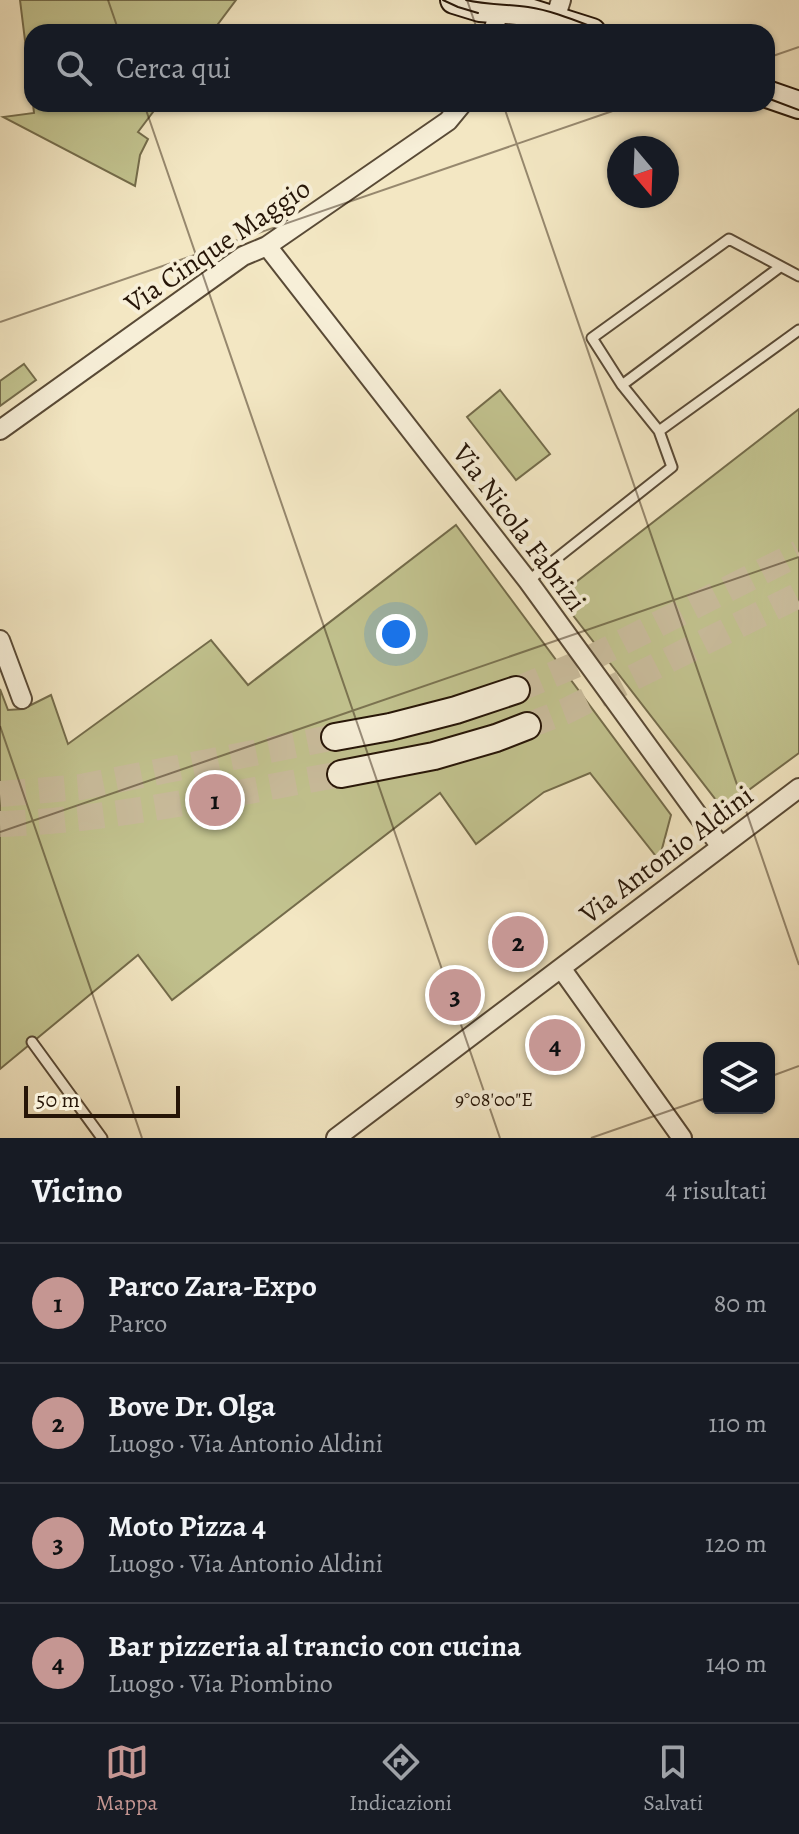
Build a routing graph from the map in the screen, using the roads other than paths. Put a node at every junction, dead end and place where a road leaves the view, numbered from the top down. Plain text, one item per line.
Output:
1 (454, 0) edge
2 (558, 10) edge
3 (496, 21) edge
4 (580, 24) edge
5 (775, 97) edge
6 (799, 105) edge
7 (455, 112) edge
8 (267, 246) junction
9 (780, 267) junction
10 (799, 276) edge
11 (799, 330) edge
12 (622, 385) junction
13 (0, 430) edge
14 (659, 431) junction
15 (528, 581) junction
16 (0, 640) edge
17 (516, 690) tunnel mouth
18 (22, 699) dead end
19 (527, 726) tunnel mouth
20 (335, 737) tunnel mouth
21 (341, 774) tunnel mouth
22 (799, 788) edge
23 (721, 847) junction
24 (561, 968) junction
25 (32, 1042) dead end
26 (102, 1138) edge
27 (336, 1138) edge
28 (682, 1138) edge

1 - 3 street
2 - 3 street
2 - 4 street
5 - 6 street
7 - 8 street, Via Cinque Maggio
8 - 13 street, Via Cinque Maggio
8 - 15 street, Via Nicola Fabrizi
9 - 10 lane
9 - 12 lane
9 - 12 lane
11 - 14 lane
12 - 14 lane
14 - 15 lane
15 - 23 street, Via Nicola Fabrizi
16 - 18 street
17 - 20 street
19 - 21 street
22 - 23 street, Via Antonio Aldini
23 - 24 street, Via Antonio Aldini
24 - 27 street, Via Antonio Aldini
24 - 28 street
25 - 26 lane

